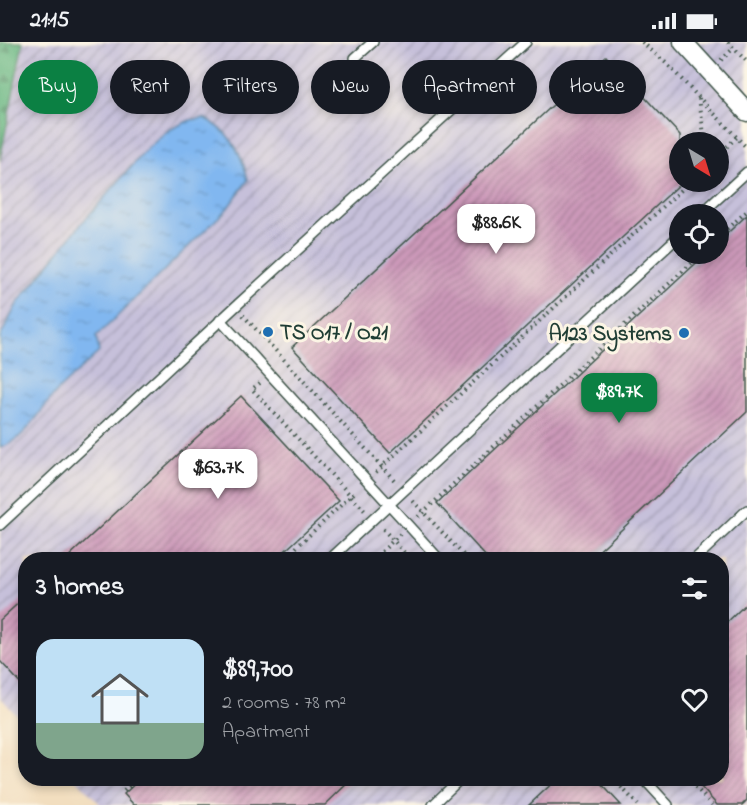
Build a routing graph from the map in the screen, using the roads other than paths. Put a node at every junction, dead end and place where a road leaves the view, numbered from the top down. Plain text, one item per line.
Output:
1 (373, 42) edge
2 (526, 42) edge
3 (683, 42) edge
4 (356, 58) dead end
5 (747, 112) edge
6 (747, 172) edge
7 (712, 204) edge
8 (669, 245) edge
9 (220, 321) junction
10 (388, 504) junction
11 (747, 510) edge
12 (0, 525) edge
13 (338, 552) edge
14 (433, 552) edge
15 (702, 552) edge
16 (453, 786) edge
17 (650, 786) edge
18 (433, 805) edge
19 (668, 805) edge

1 - 4 lane
2 - 9 lane
3 - 5 street
6 - 7 lane
8 - 10 lane
9 - 10 lane
9 - 12 lane
10 - 13 lane
10 - 14 lane
11 - 15 lane
16 - 18 lane
17 - 19 lane

